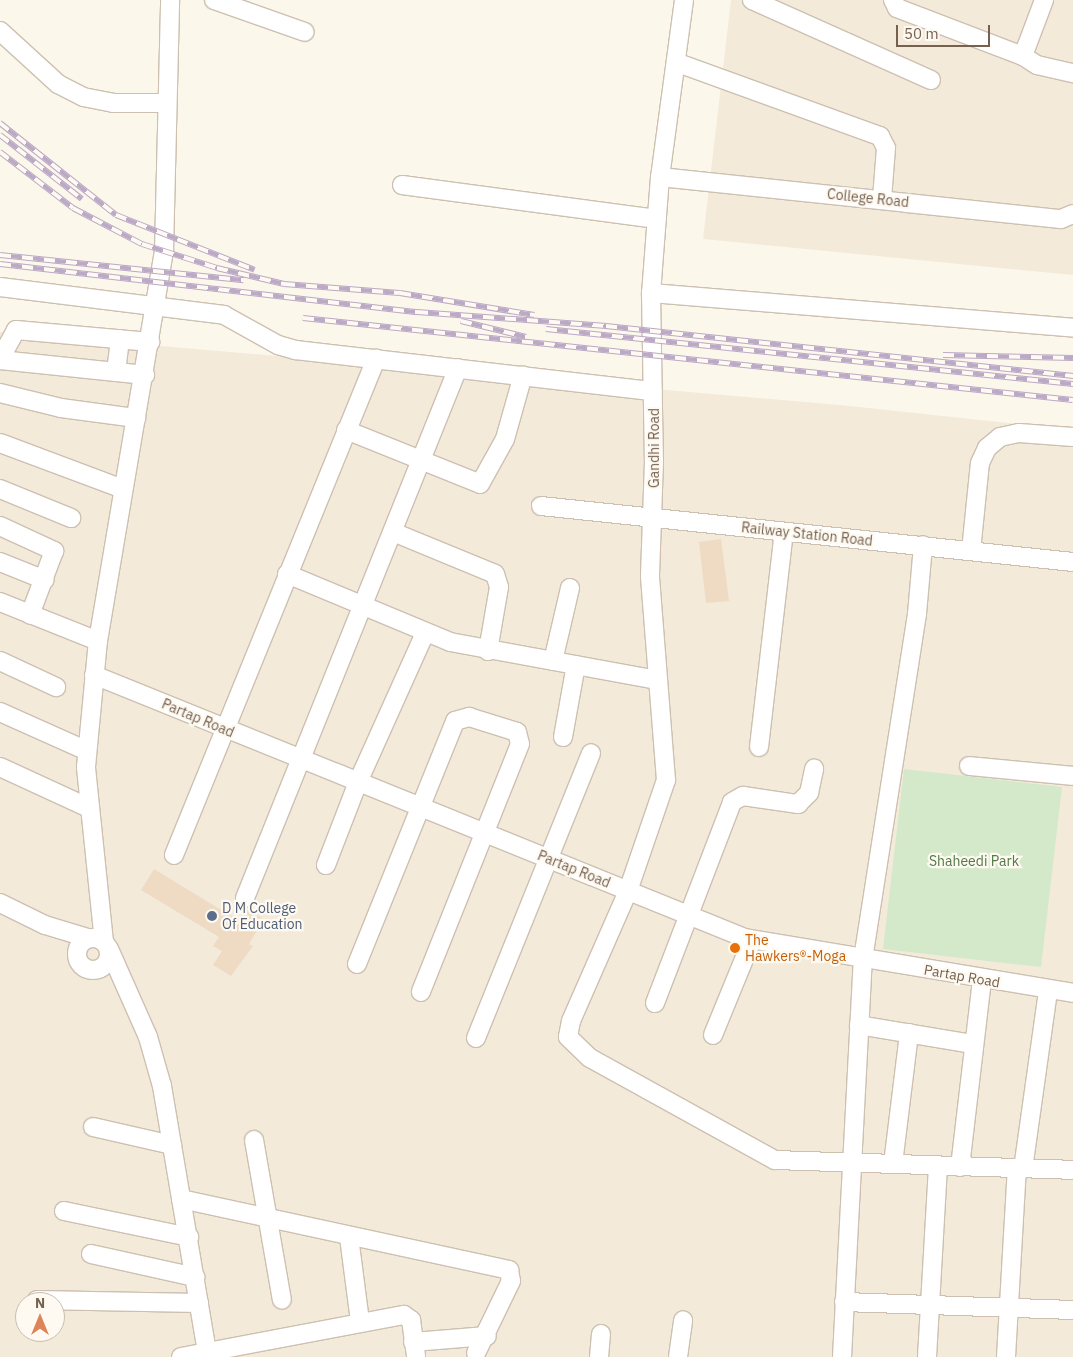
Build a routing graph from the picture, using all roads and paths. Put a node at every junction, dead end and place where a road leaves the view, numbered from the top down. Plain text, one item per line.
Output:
1 (170, 0) edge
2 (214, 0) edge
3 (684, 0) edge
4 (752, 0) edge
5 (893, 0) edge
6 (1044, 0) edge
7 (0, 31) edge
8 (305, 32) dead end
9 (1023, 56) junction
10 (678, 63) junction
11 (1073, 73) edge
12 (931, 80) dead end
13 (167, 103) junction
14 (660, 177) junction
15 (402, 185) dead end
16 (882, 199) junction
17 (1073, 214) edge
18 (657, 219) junction
19 (0, 287) edge
20 (651, 293) junction
21 (157, 306) junction
22 (1073, 328) edge
23 (120, 339) junction
24 (150, 342) junction
25 (0, 360) edge
26 (376, 360) junction
27 (458, 368) junction
28 (116, 372) junction
29 (144, 375) junction
30 (523, 375) junction
31 (653, 391) junction
32 (0, 393) edge
33 (136, 418) junction
34 (346, 430) junction
35 (1073, 437) edge
36 (0, 443) edge
37 (423, 461) junction
38 (0, 489) edge
39 (123, 489) junction
40 (541, 506) dead end
41 (71, 518) dead end
42 (653, 518) junction
43 (0, 526) edge
44 (393, 532) junction
45 (784, 532) junction
46 (923, 545) junction
47 (971, 551) junction
48 (0, 562) edge
49 (1073, 562) edge
50 (287, 574) junction
51 (45, 580) junction
52 (570, 588) dead end
53 (0, 602) edge
54 (363, 605) junction
55 (30, 615) junction
56 (425, 633) junction
57 (98, 641) junction
58 (488, 650) junction
59 (0, 661) edge
60 (553, 662) junction
61 (576, 665) junction
62 (94, 674) junction
63 (657, 680) junction
64 (56, 687) dead end
65 (0, 712) edge
66 (227, 729) junction
67 (563, 737) dead end
68 (759, 747) dead end
69 (87, 751) junction
70 (591, 753) dead end
71 (300, 761) junction
72 (969, 766) dead end
73 (0, 767) edge
74 (814, 769) dead end
75 (1073, 776) edge
76 (358, 782) junction
77 (89, 808) junction
78 (421, 808) junction
79 (486, 834) junction
80 (174, 855) dead end
81 (548, 859) junction
82 (326, 865) dead end
83 (628, 891) junction
84 (245, 898) dead end
85 (0, 903) edge
86 (689, 919) junction
87 (45, 925) junction
88 (752, 940) junction
89 (100, 943) junction
90 (863, 959) junction
91 (83, 964) junction
92 (358, 964) dead end
93 (982, 981) junction
94 (1048, 990) junction
95 (421, 992) dead end
96 (1073, 993) edge
97 (126, 996) junction
98 (655, 1004) dead end
99 (860, 1025) junction
100 (909, 1033) junction
101 (713, 1035) dead end
102 (476, 1038) dead end
103 (973, 1044) junction
104 (93, 1127) dead end
105 (254, 1140) dead end
106 (172, 1145) junction
107 (852, 1163) junction
108 (893, 1164) junction
109 (938, 1166) junction
110 (960, 1167) junction
111 (1020, 1168) junction
112 (1073, 1170) edge
113 (181, 1199) junction
114 (64, 1211) dead end
115 (268, 1220) junction
116 (189, 1237) junction
117 (349, 1237) junction
118 (91, 1254) dead end
119 (195, 1277) junction
120 (282, 1300) dead end
121 (65, 1301) edge
122 (844, 1302) junction
123 (199, 1303) junction
124 (930, 1305) junction
125 (1009, 1308) junction
126 (1073, 1310) edge
127 (683, 1320) dead end
128 (360, 1322) junction
129 (601, 1334) dead end
130 (487, 1336) junction
131 (415, 1350) edge
132 (476, 1353) dead end
133 (208, 1354) edge
134 (182, 1357) edge
135 (599, 1357) edge
136 (678, 1357) edge
137 (842, 1357) edge
138 (927, 1357) edge
139 (1006, 1357) edge

1 - 13 street
2 - 8 street
3 - 10 street, Gandhi Road
4 - 12 street
5 - 9 street
6 - 9 street
7 - 13 street
9 - 11 street
10 - 14 street, Gandhi Road
10 - 16 street
13 - 21 street
14 - 16 street, College Road
14 - 18 street, Gandhi Road
15 - 18 street
16 - 17 street, College Road
18 - 20 street, Gandhi Road
19 - 21 street
20 - 22 street
20 - 31 street, Gandhi Road
21 - 24 street
21 - 26 street
23 - 24 street
23 - 25 street
23 - 28 street
24 - 29 street
25 - 28 street
26 - 27 street
26 - 34 street
27 - 30 street
27 - 37 street
28 - 29 street
29 - 33 street
30 - 31 street
30 - 37 street
31 - 42 street, Gandhi Road
32 - 33 street
33 - 39 street
34 - 37 street
34 - 50 street
35 - 47 street
36 - 39 street
37 - 44 street
38 - 41 street
39 - 57 street
40 - 42 street, Railway Station Road
42 - 45 street, Railway Station Road
42 - 63 street, Gandhi Road
43 - 51 street
44 - 54 street
44 - 58 street
45 - 46 street, Railway Station Road
45 - 68 street
46 - 47 street, Railway Station Road
46 - 90 street
47 - 49 street, Railway Station Road
48 - 51 street
50 - 54 street
50 - 66 street
51 - 55 street
52 - 60 street
53 - 55 street
54 - 56 street
54 - 71 street
55 - 57 street
56 - 58 street
56 - 76 street
57 - 62 street
58 - 60 street
59 - 64 street
60 - 61 street
61 - 63 street
61 - 67 street
62 - 66 street, Partap Road
62 - 69 street
63 - 83 street, Gandhi Road
65 - 69 street
66 - 71 street, Partap Road
66 - 80 street
69 - 77 street
70 - 81 street
71 - 76 street, Partap Road
71 - 84 street
72 - 75 street
73 - 77 street
74 - 86 street
76 - 78 street, Partap Road
76 - 82 street
77 - 89 street
78 - 79 street, Partap Road
78 - 79 street
78 - 92 street
79 - 81 street, Partap Road
79 - 95 street
81 - 83 street, Partap Road
81 - 102 street
83 - 86 street, Partap Road
83 - 107 street, Gandhi Road
85 - 87 street
86 - 88 street, Partap Road
86 - 98 street
87 - 89 street
87 - 91 street
88 - 90 street, Partap Road
88 - 101 street
89 - 91 street
89 - 91 street
89 - 97 street
90 - 93 street, Partap Road
90 - 99 street
91 - 97 street
93 - 94 street, Partap Road
93 - 103 street
94 - 96 street, Partap Road
94 - 111 street
97 - 106 street
99 - 100 street
99 - 107 street
100 - 103 street
100 - 108 street
103 - 110 street
104 - 106 street
105 - 115 street
106 - 113 street
107 - 108 street
107 - 122 street
108 - 109 street
109 - 110 street
109 - 124 street
110 - 111 street
111 - 112 street
111 - 125 street
113 - 115 street
113 - 116 street
114 - 116 street
115 - 117 street
115 - 120 street
116 - 119 street
117 - 128 street
117 - 130 street
118 - 119 street
119 - 123 street
121 - 123 street
122 - 124 street
122 - 137 street
123 - 133 street
124 - 125 street
124 - 138 street
125 - 126 street
125 - 139 street
127 - 136 street
128 - 131 street
128 - 133 street
129 - 135 street
130 - 131 street
130 - 132 street
133 - 134 street

